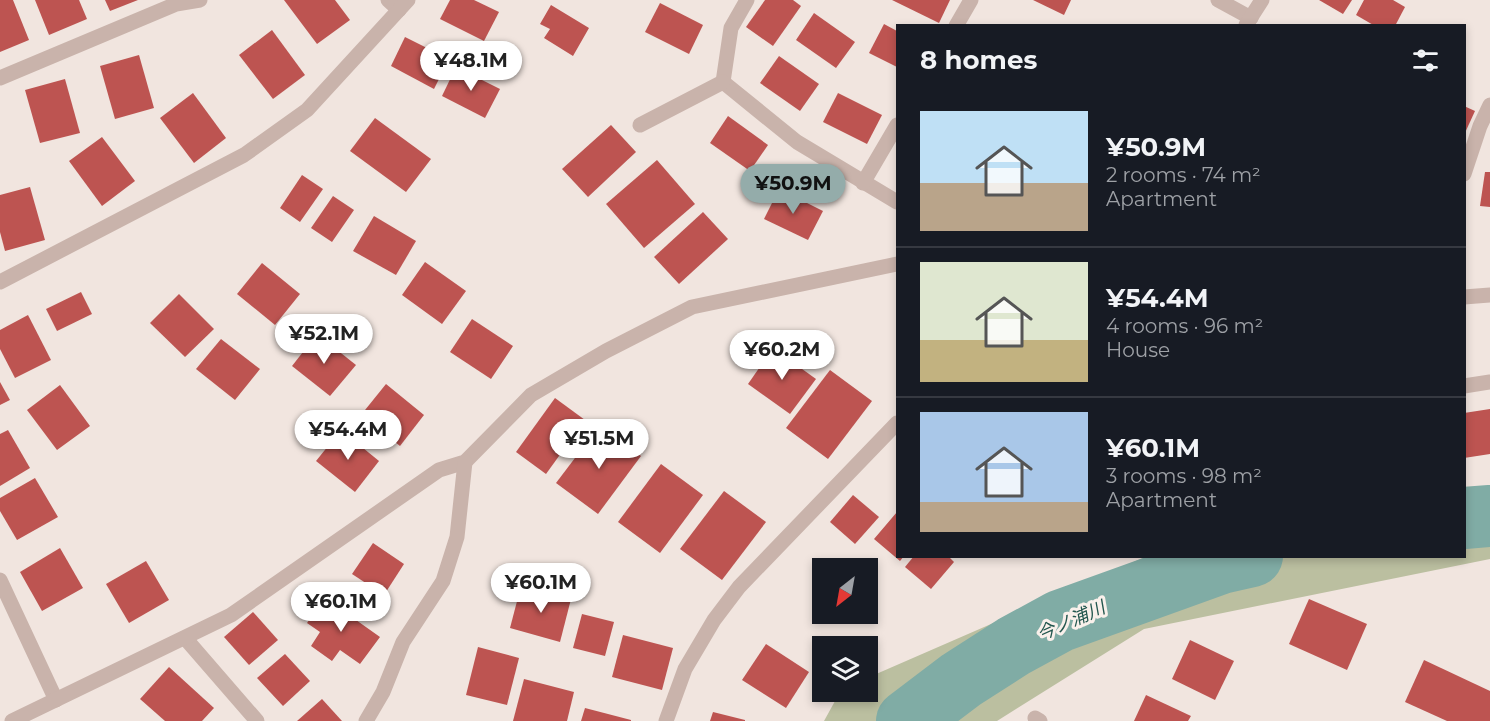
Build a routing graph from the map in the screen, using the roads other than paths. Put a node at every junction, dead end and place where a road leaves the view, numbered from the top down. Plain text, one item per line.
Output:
1 (200, 0) edge
2 (747, 0) edge
3 (971, 0) edge
4 (1218, 0) edge
5 (1263, 0) edge
6 (399, 3) edge
7 (1248, 22) edge
8 (957, 24) edge
9 (0, 78) edge
10 (723, 82) junction
11 (1490, 105) edge
12 (640, 125) dead end
13 (896, 127) edge
14 (1466, 168) edge
15 (863, 183) junction
16 (896, 201) edge
17 (896, 264) edge
18 (0, 282) edge
19 (1490, 295) edge
20 (1466, 297) edge
21 (1490, 382) edge
22 (1466, 386) edge
23 (896, 424) edge
24 (465, 462) junction
25 (0, 580) edge
26 (185, 638) junction
27 (56, 700) junction
28 (12, 721) edge
29 (257, 721) edge
30 (366, 721) edge
31 (666, 721) edge

1 - 9 street
2 - 10 street
3 - 8 street
4 - 7 street
5 - 7 street
6 - 18 street
10 - 12 street
10 - 15 street
11 - 14 street
13 - 15 street
15 - 16 street
17 - 24 street
19 - 20 street
21 - 22 street
23 - 31 street
24 - 26 street
24 - 30 street
25 - 27 street
26 - 27 street
26 - 29 street
27 - 28 street

